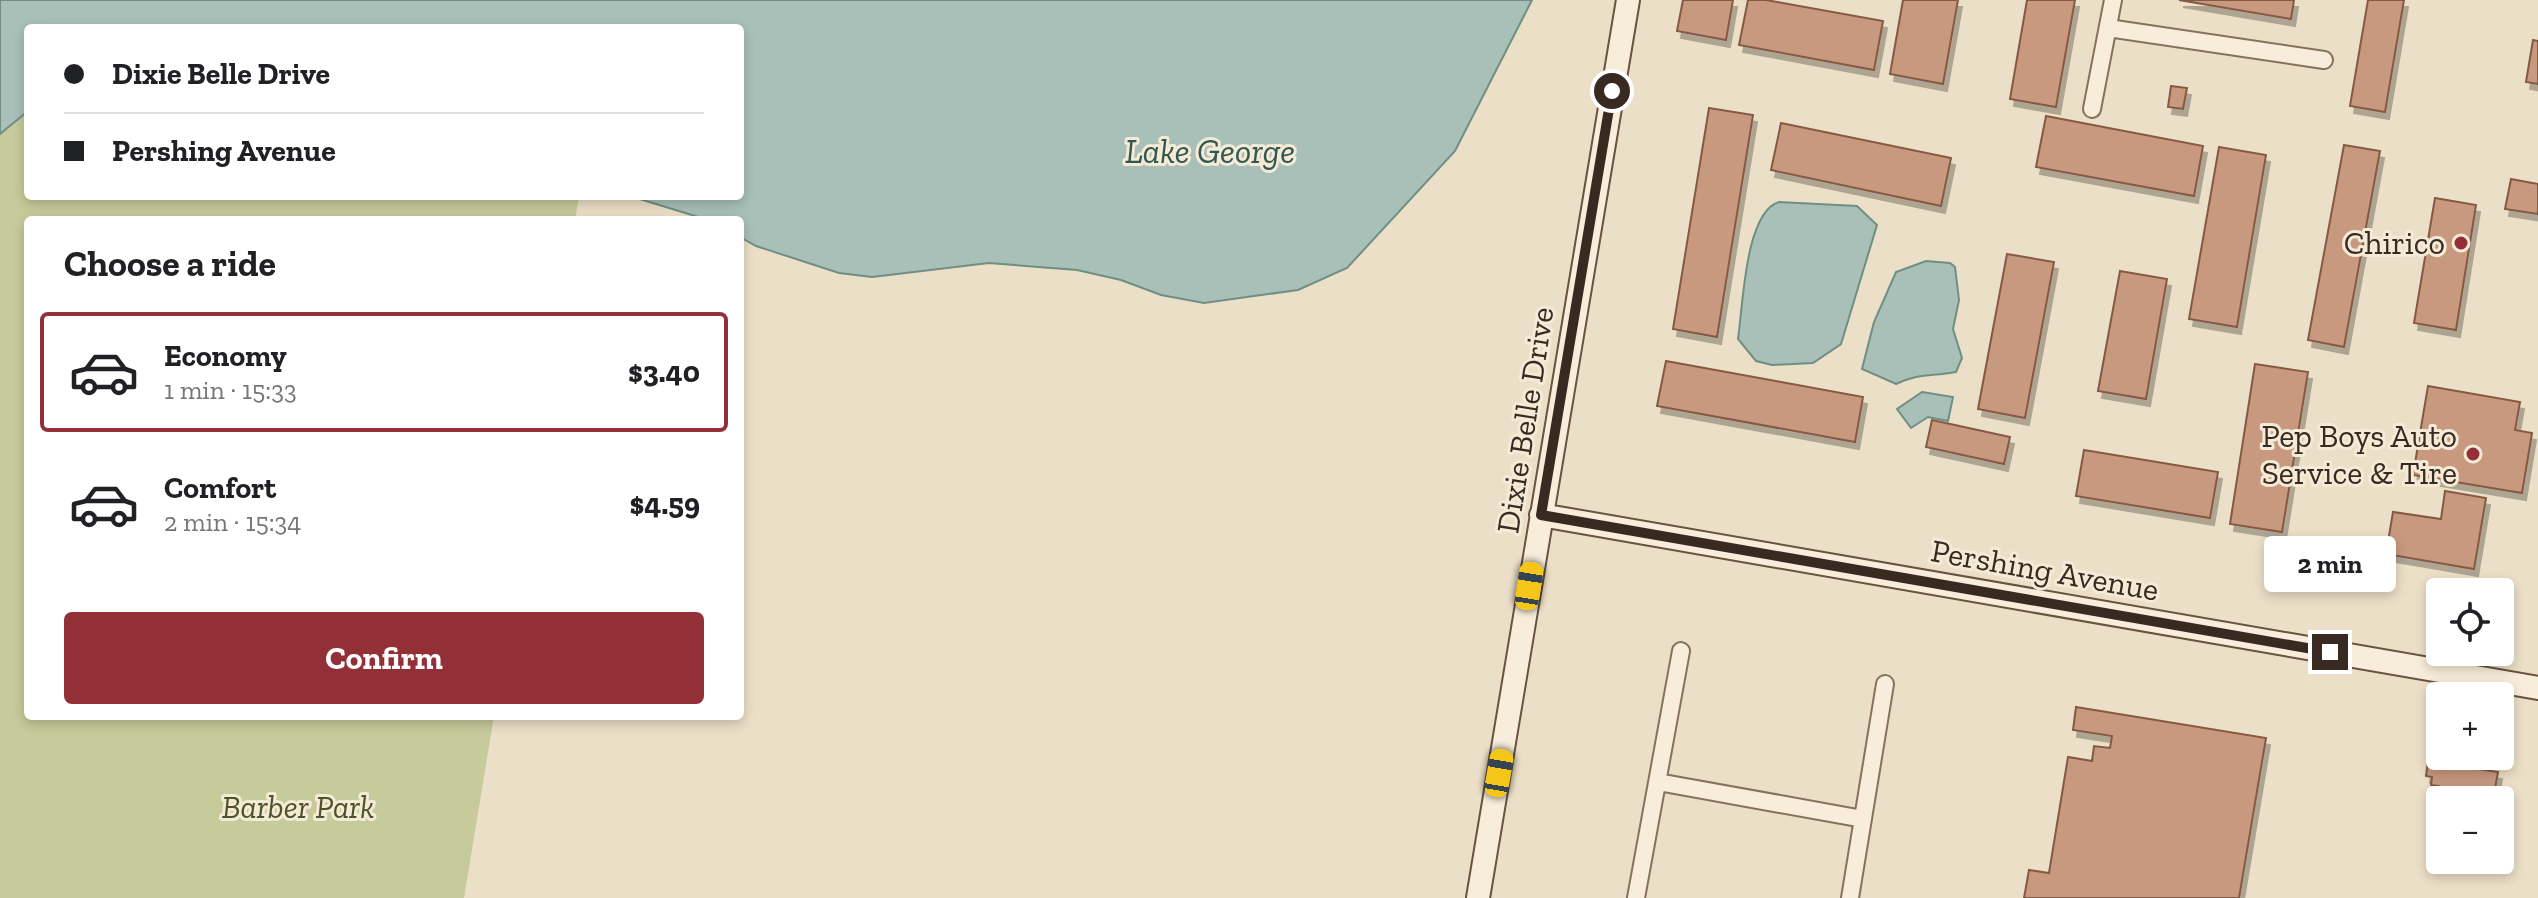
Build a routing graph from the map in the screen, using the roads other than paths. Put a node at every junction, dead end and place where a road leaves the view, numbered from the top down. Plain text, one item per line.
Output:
1 (1628, 0) edge
2 (2113, 0) edge
3 (2108, 28) junction
4 (2324, 60) dead end
5 (2092, 109) dead end
6 (1541, 515) junction
7 (1681, 651) dead end
8 (1885, 684) dead end
9 (2538, 688) edge
10 (1658, 782) junction
11 (1863, 819) junction
12 (1478, 898) edge
13 (1636, 898) edge
14 (1850, 898) edge

1 - 6 street, Dixie Belle Drive
2 - 3 street
3 - 4 street
3 - 5 street
6 - 9 street, Pershing Avenue
6 - 12 street, Dixie Belle Drive
7 - 10 street
8 - 11 street
10 - 11 street
10 - 13 street
11 - 14 street

